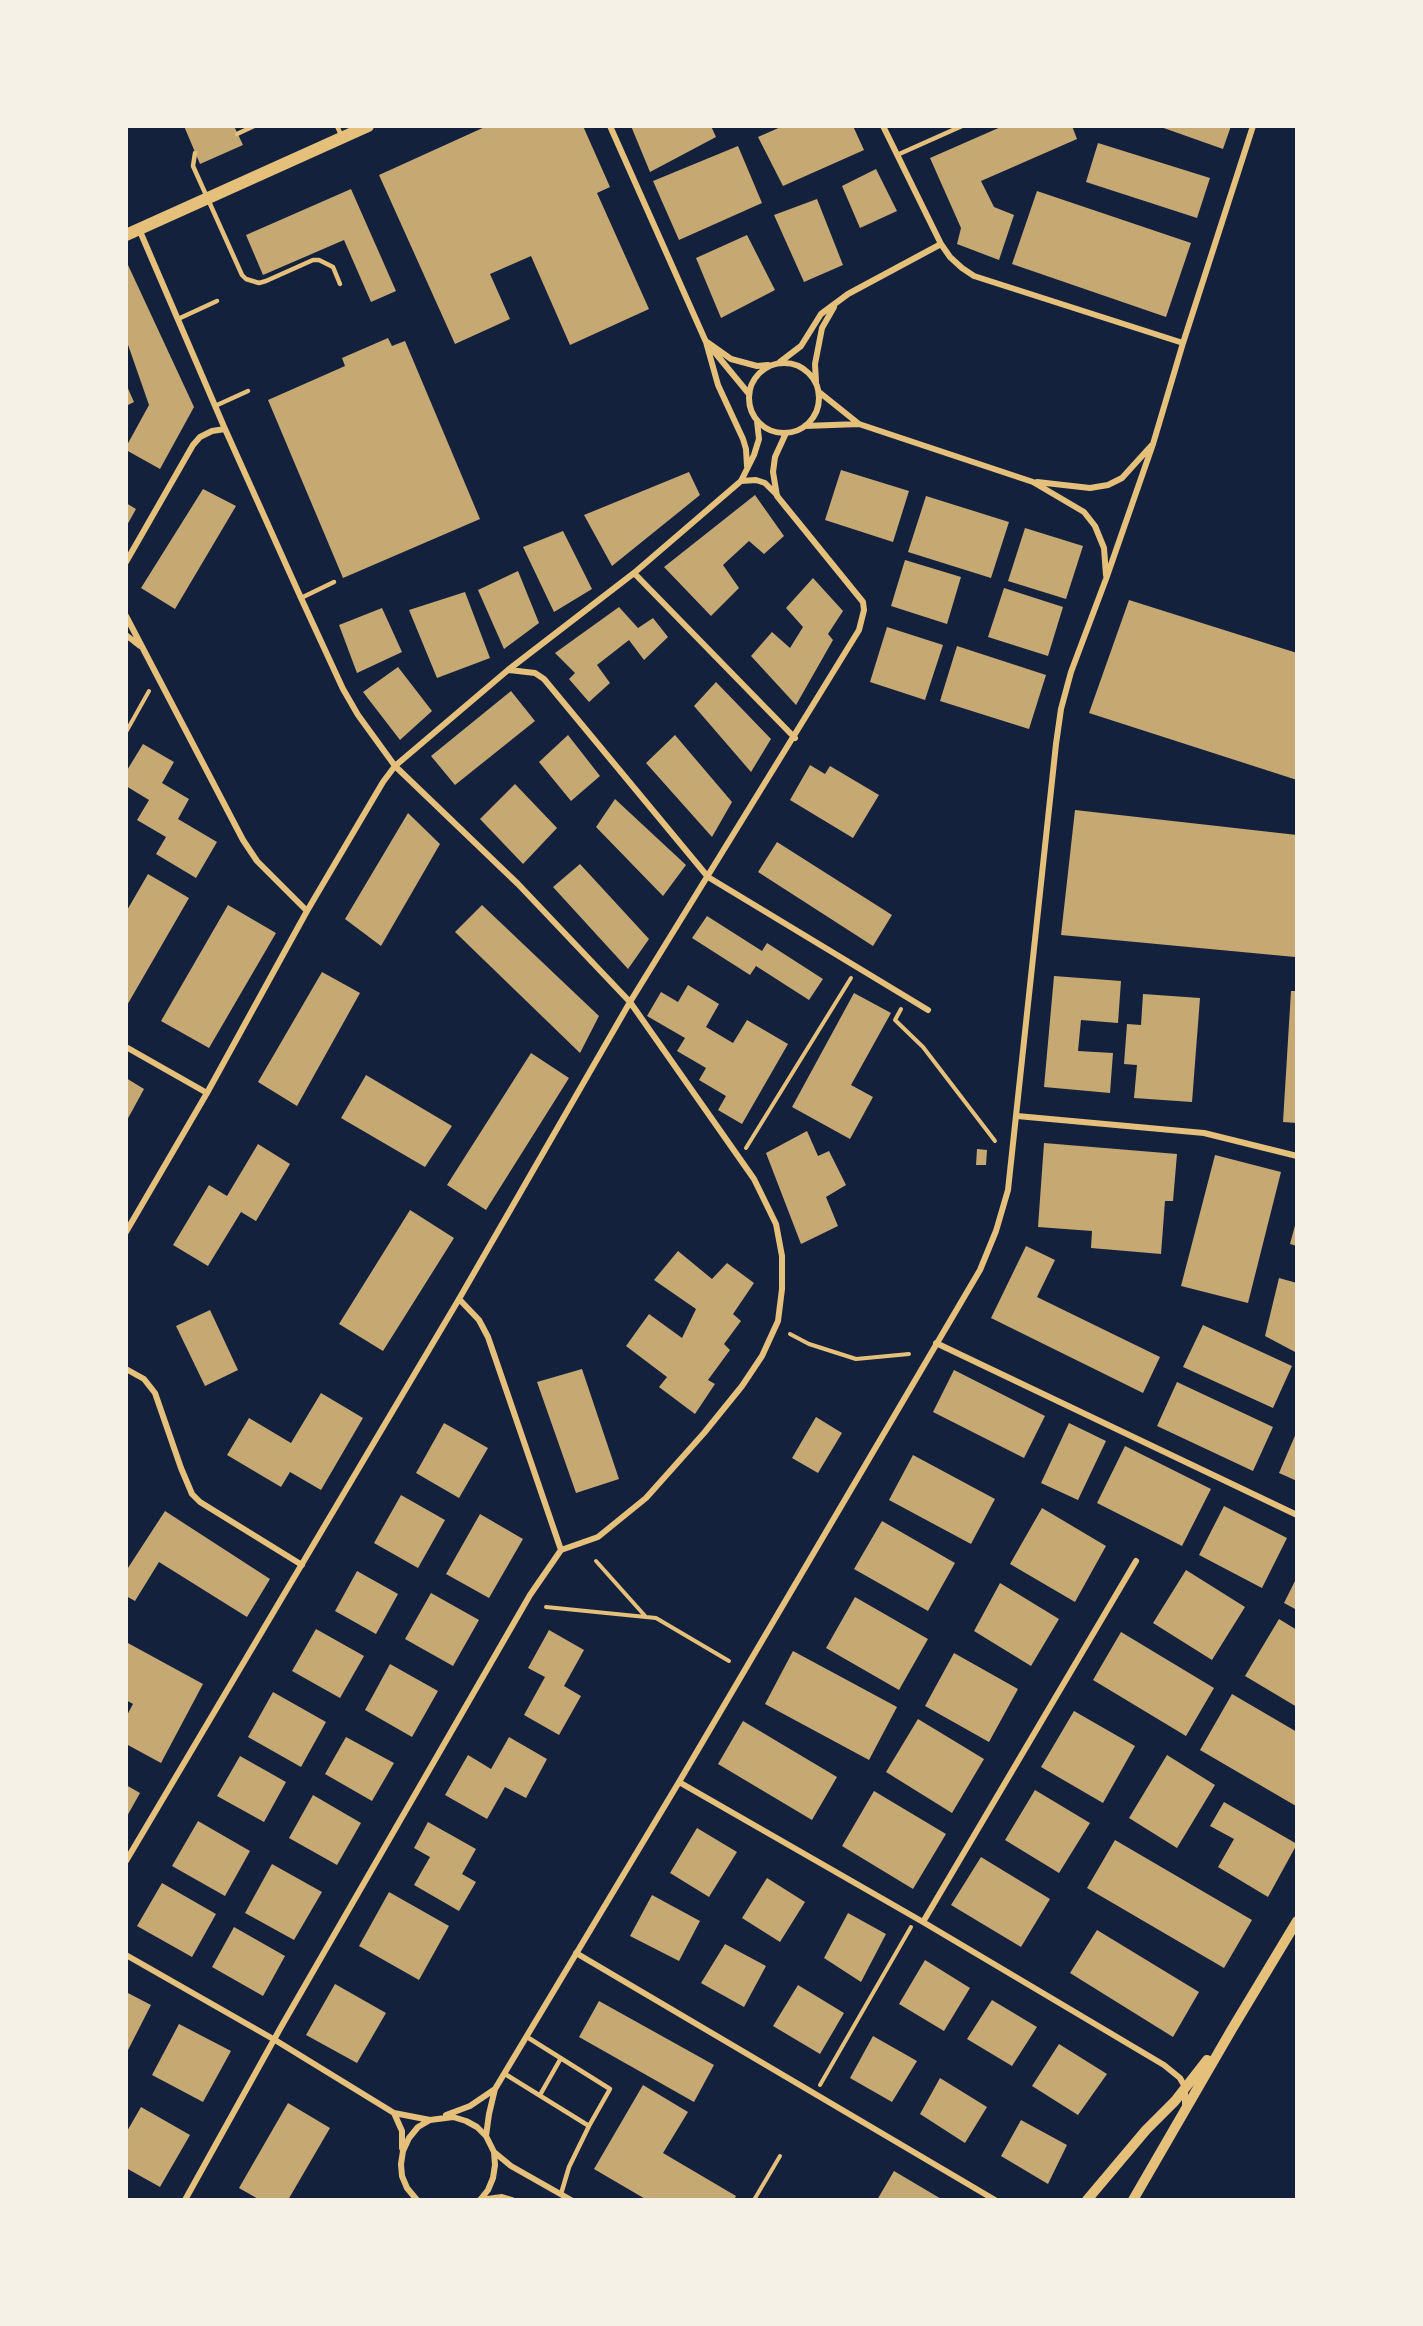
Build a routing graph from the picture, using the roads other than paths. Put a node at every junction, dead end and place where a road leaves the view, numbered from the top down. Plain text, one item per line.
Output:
1 (254, 126) edge
2 (368, 126) edge
3 (610, 126) edge
4 (883, 126) edge
5 (963, 126) edge
6 (1253, 126) edge
7 (340, 132) edge
8 (237, 134) dead end
9 (195, 153) dead end
10 (897, 155) junction
11 (207, 198) junction
12 (139, 229) junction
13 (126, 235) edge
14 (941, 244) junction
15 (340, 284) dead end
16 (218, 301) dead end
17 (836, 304) junction
18 (178, 319) junction
19 (706, 342) junction
20 (1183, 343) junction
21 (780, 363) junction
22 (770, 365) junction
23 (816, 383) junction
24 (248, 391) dead end
25 (819, 392) junction
26 (749, 394) junction
27 (215, 406) junction
28 (757, 421) junction
29 (859, 424) junction
30 (805, 426) junction
31 (225, 429) junction
32 (786, 433) junction
33 (1153, 444) junction
34 (747, 469) junction
35 (741, 481) junction
36 (1033, 482) junction
37 (777, 496) junction
38 (126, 562) edge
39 (634, 573) junction
40 (1106, 579) junction
41 (334, 582) dead end
42 (301, 598) junction
43 (126, 616) edge
44 (126, 635) edge
45 (143, 648) junction
46 (508, 670) junction
47 (795, 738) junction
48 (395, 766) junction
49 (708, 877) junction
50 (307, 911) junction
51 (630, 1002) junction
52 (928, 1010) dead end
53 (126, 1047) edge
54 (207, 1093) junction
55 (1017, 1116) junction
56 (1297, 1156) edge
57 (126, 1232) edge
58 (459, 1299) junction
59 (936, 1343) junction
60 (126, 1369) edge
61 (1297, 1515) edge
62 (561, 1550) junction
63 (1136, 1561) dead end
64 (302, 1565) junction
65 (679, 1782) junction
66 (126, 1862) edge
67 (920, 1920) junction
68 (1297, 1921) edge
69 (576, 1953) junction
70 (126, 1956) edge
71 (1232, 2029) junction
72 (527, 2037) junction
73 (275, 2040) junction
74 (561, 2058) junction
75 (505, 2074) junction
76 (1185, 2087) junction
77 (495, 2089) junction
78 (540, 2095) junction
79 (1184, 2111) junction
80 (394, 2113) junction
81 (440, 2118) junction
82 (430, 2120) junction
83 (589, 2126) junction
84 (486, 2136) junction
85 (403, 2151) junction
86 (494, 2152) junction
87 (407, 2188) junction
88 (561, 2194) junction
89 (185, 2200) edge
90 (407, 2200) edge
91 (417, 2200) edge
92 (480, 2200) edge
93 (512, 2200) edge
94 (571, 2200) edge
95 (995, 2200) edge
96 (1087, 2200) edge
97 (1133, 2200) edge

1 - 8 lane
2 - 7 main road
3 - 19 street
4 - 10 street
5 - 10 lane
6 - 20 street
7 - 11 main road
9 - 11 lane
10 - 14 street
11 - 12 main road
11 - 15 lane
12 - 13 main road
12 - 18 street
14 - 17 street
14 - 20 street
16 - 18 lane
17 - 21 street
17 - 23 street
18 - 27 street
19 - 22 street
19 - 26 street
19 - 34 street
20 - 33 street
21 - 22 street
21 - 23 street
22 - 26 street
23 - 25 street
24 - 27 lane
25 - 29 street
25 - 30 street
26 - 28 street
27 - 31 street
28 - 32 street
28 - 34 street
29 - 30 street
29 - 36 street
30 - 32 street
31 - 38 street
31 - 42 street
32 - 37 street
33 - 36 street
33 - 40 street
34 - 35 street
35 - 37 street
35 - 39 street
36 - 40 street
37 - 47 street
39 - 46 street
39 - 47 street
40 - 55 street
41 - 42 lane
42 - 48 street
43 - 45 street
44 - 45 street
45 - 50 street
46 - 48 street
46 - 49 street
47 - 49 street
48 - 50 street
48 - 51 street
49 - 51 street
49 - 52 street
50 - 54 street
51 - 58 street
51 - 62 street
53 - 54 street
54 - 57 street
55 - 56 street
55 - 59 street
58 - 62 street
58 - 64 street
59 - 61 street
59 - 65 street
60 - 64 street
62 - 73 street
63 - 67 street
64 - 66 street
65 - 67 street
65 - 69 street
67 - 76 street
68 - 71 street
69 - 72 street
69 - 95 street
70 - 73 street
71 - 76 street
71 - 79 street
72 - 74 lane
72 - 75 street
73 - 80 street
73 - 89 street
74 - 78 lane
74 - 83 lane
75 - 77 street
75 - 78 lane
76 - 79 street
76 - 96 street
77 - 81 street
77 - 84 street
78 - 83 lane
79 - 97 street
80 - 82 street
80 - 85 street
81 - 82 street
81 - 84 street
82 - 85 street
83 - 88 lane
84 - 86 street
85 - 87 street
86 - 88 street
86 - 92 street
87 - 90 street
87 - 91 street
88 - 94 street
92 - 93 street

